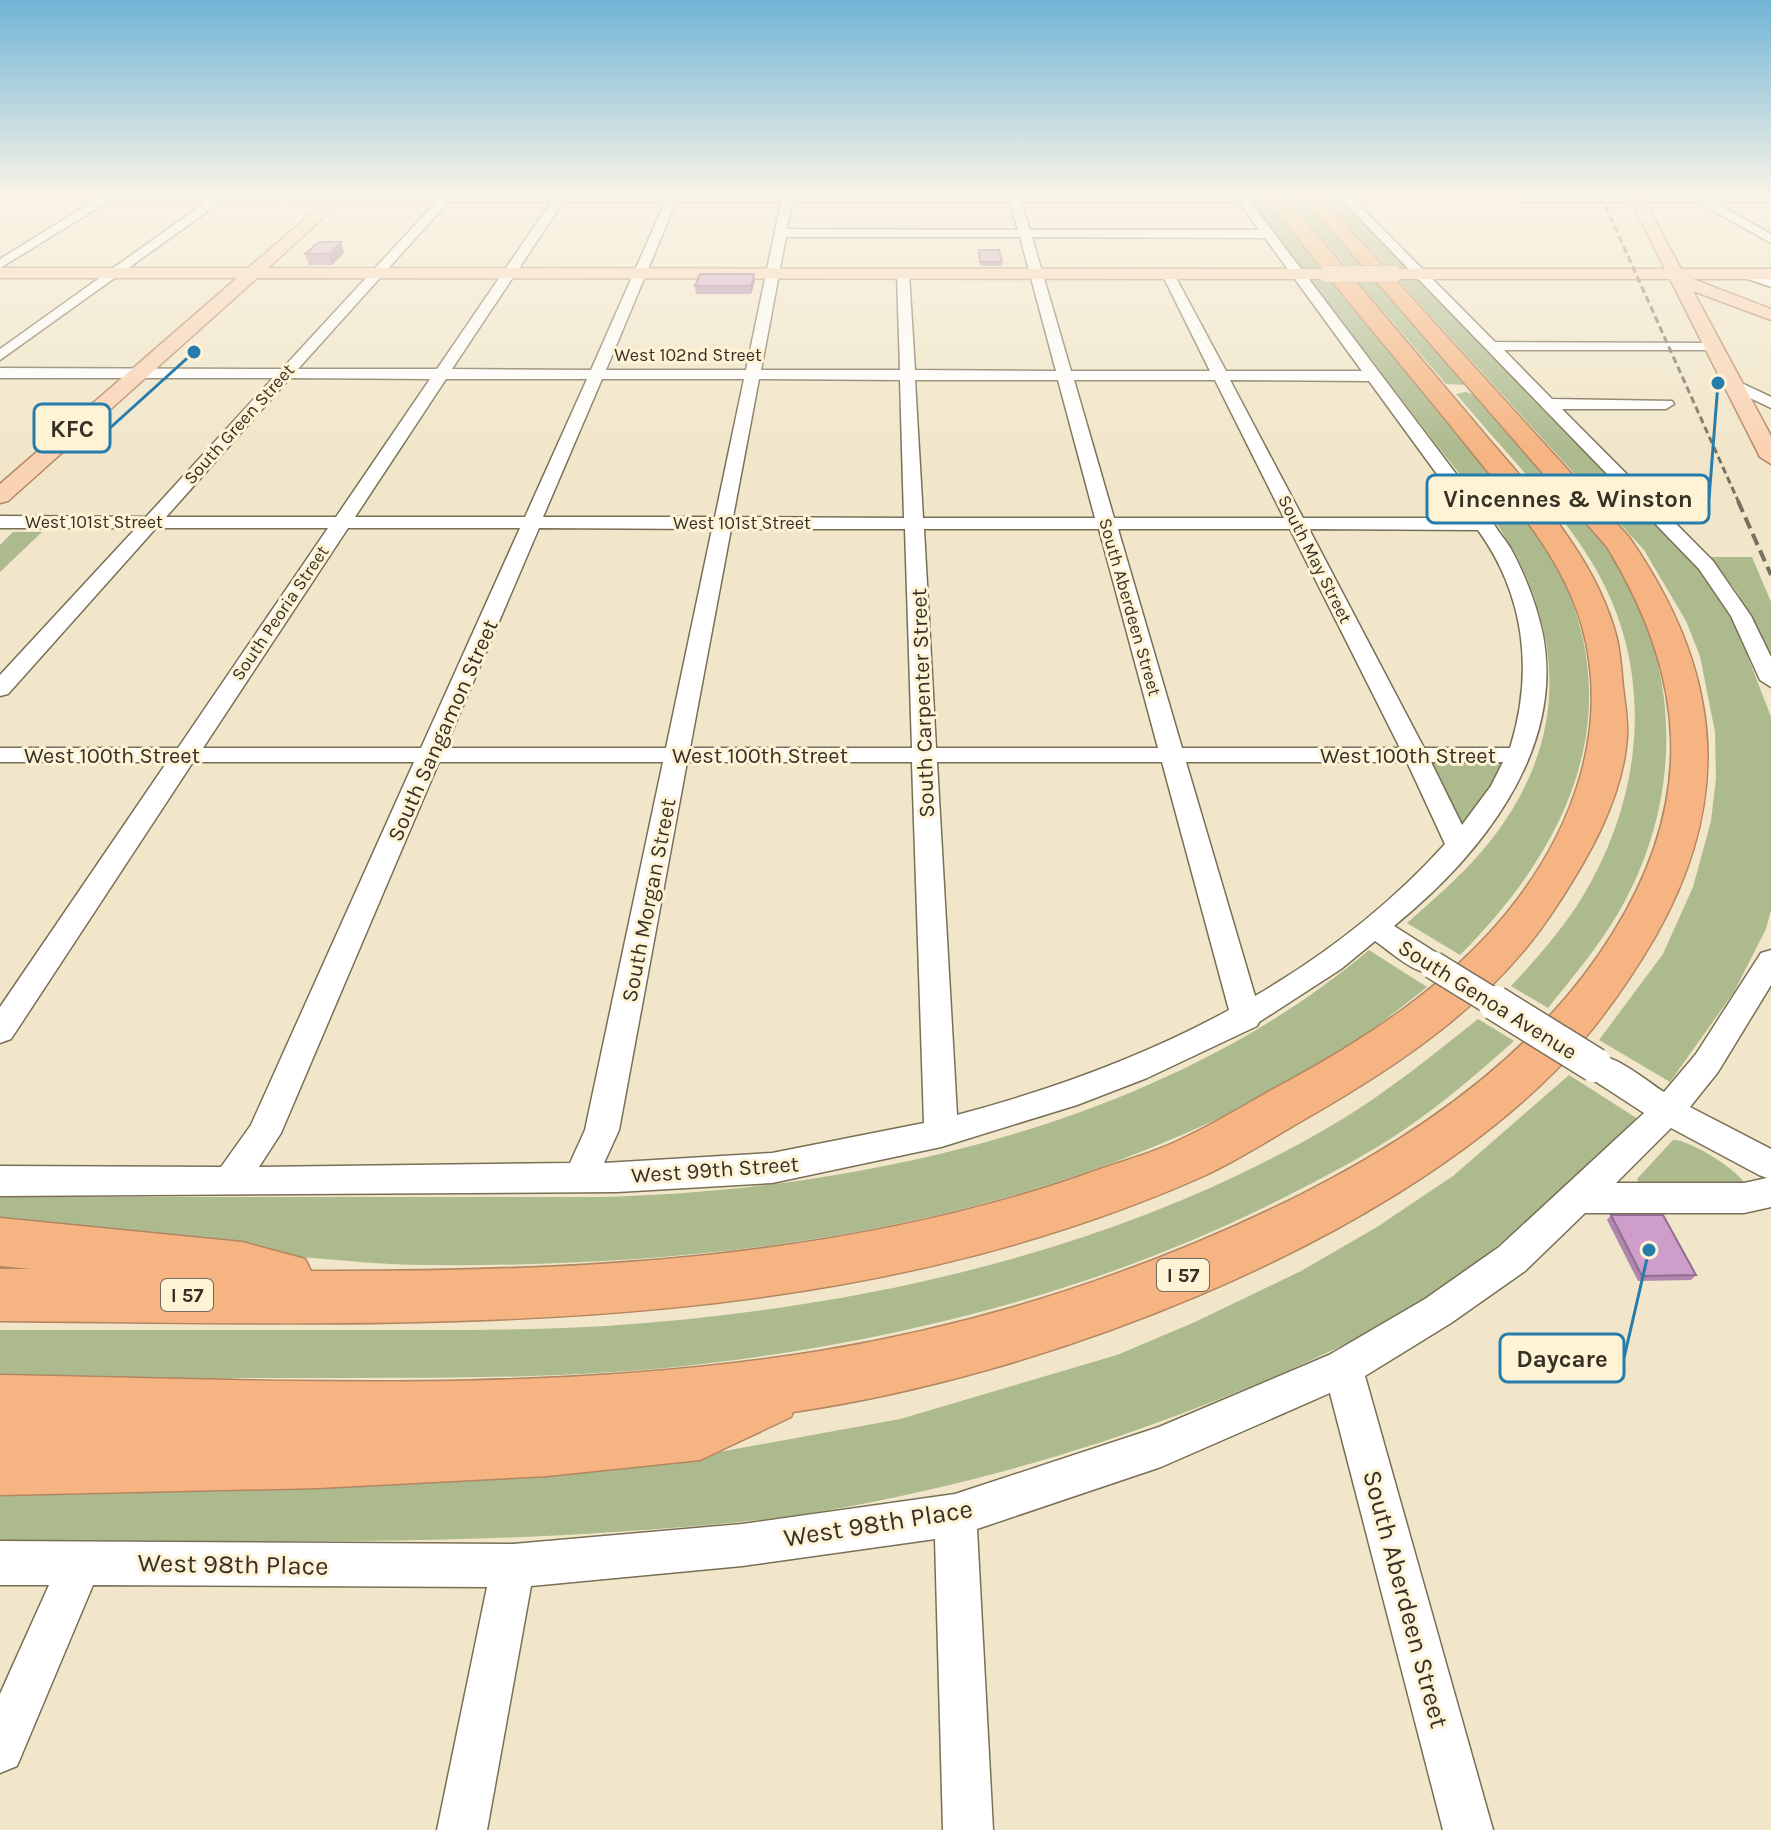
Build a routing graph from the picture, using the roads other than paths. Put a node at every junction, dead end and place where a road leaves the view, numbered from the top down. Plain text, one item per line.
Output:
1 (103, 281) edge
2 (236, 281) edge
3 (369, 281) edge
4 (504, 281) edge
5 (637, 281) edge
6 (771, 281) edge
7 (903, 281) edge
8 (1038, 281) edge
9 (1172, 281) edge
10 (1306, 281) edge
11 (1325, 281) edge
12 (1393, 281) edge
13 (1429, 281) edge
14 (1678, 281) edge
15 (1688, 281) edge
16 (1771, 315) edge
17 (1492, 346) junction
18 (1712, 346) junction
19 (0, 356) edge
20 (0, 373) edge
21 (131, 373) junction
22 (285, 374) junction
23 (443, 374) junction
24 (597, 374) junction
25 (752, 375) junction
26 (909, 375) junction
27 (1065, 375) junction
28 (1221, 376) junction
29 (1376, 376) junction
30 (1733, 384) junction
31 (1771, 403) edge
32 (1549, 404) junction
33 (1666, 404) dead end
34 (1771, 457) edge
35 (0, 480) edge
36 (0, 496) edge
37 (0, 522) edge
38 (151, 522) junction
39 (342, 522) junction
40 (533, 522) junction
41 (723, 523) junction
42 (915, 523) junction
43 (1106, 523) junction
44 (1297, 523) junction
45 (1485, 524) junction
46 (1771, 680) edge
47 (0, 689) edge
48 (0, 755) edge
49 (185, 755) junction
50 (432, 755) junction
51 (677, 755) junction
52 (924, 755) junction
53 (1172, 755) junction
54 (1519, 755) junction
55 (1416, 756) junction
56 (1459, 847) junction
57 (1376, 928) junction
58 (1771, 961) edge
59 (1246, 1018) junction
60 (0, 1031) edge
61 (1668, 1111) junction
62 (941, 1133) junction
63 (1771, 1165) edge
64 (581, 1177) junction
65 (231, 1180) junction
66 (0, 1181) edge
67 (1771, 1192) edge
68 (1577, 1198) junction
69 (0, 1242) edge
70 (0, 1295) edge
71 (374, 1295) junction
72 (1343, 1368) junction
73 (798, 1383) junction
74 (0, 1405) edge
75 (0, 1464) edge
76 (955, 1515) junction
77 (81, 1562) junction
78 (0, 1563) edge
79 (513, 1566) junction
80 (0, 1749) edge
81 (462, 1830) edge
82 (968, 1830) edge
83 (1468, 1830) edge

1 - 19 street
2 - 21 main road
3 - 22 street, South Green Street
4 - 23 street, South Peoria Street
5 - 24 street, South Sangamon Street
6 - 25 street, South Morgan Street
7 - 26 street, South Carpenter Street
8 - 27 street, South Aberdeen Street
9 - 28 street, South May Street
10 - 29 street, South Genoa Avenue
11 - 71 highway, I 57
12 - 73 highway, I 57
13 - 17 street
14 - 18 main road
15 - 16 main road
17 - 18 street
17 - 32 street
18 - 30 main road
20 - 21 street, West 102nd Street
21 - 22 street, West 102nd Street
21 - 35 main road
21 - 36 main road
22 - 23 street, West 102nd Street
22 - 38 street, South Green Street
23 - 24 street, West 102nd Street
23 - 39 street, South Peoria Street
24 - 25 street, West 102nd Street
24 - 40 street, South Sangamon Street
25 - 26 street, West 102nd Street
25 - 41 street, South Morgan Street
26 - 27 street, West 102nd Street
26 - 42 street, South Carpenter Street
27 - 28 street, West 102nd Street
27 - 43 street, South Aberdeen Street
28 - 29 street, West 102nd Street
28 - 44 street, South May Street
29 - 45 street, South Genoa Avenue
30 - 31 street
30 - 34 main road
32 - 33 street
32 - 46 street
37 - 38 street, West 101st Street
38 - 39 street, West 101st Street
38 - 47 street, South Green Street
39 - 40 street, West 101st Street
39 - 49 street, South Peoria Street
40 - 41 street, West 101st Street
40 - 50 street, South Sangamon Street
41 - 42 street, West 101st Street
41 - 51 street, South Morgan Street
42 - 43 street, West 101st Street
42 - 52 street, South Carpenter Street
43 - 44 street, West 101st Street
43 - 53 street, South Aberdeen Street
44 - 45 street, West 101st Street
44 - 55 street, South May Street
45 - 54 street, South Genoa Avenue
48 - 49 street, West 100th Street
49 - 50 street, West 100th Street
49 - 60 street, South Peoria Street
50 - 51 street, West 100th Street
50 - 65 street, South Sangamon Street
51 - 52 street, West 100th Street
51 - 64 street, South Morgan Street
52 - 53 street, West 100th Street
52 - 62 street, South Carpenter Street
53 - 55 street, West 100th Street
53 - 59 street, South Aberdeen Street
54 - 55 street, West 100th Street
54 - 56 street, South Genoa Avenue
55 - 56 street, South May Street
56 - 57 street, South Genoa Avenue
57 - 59 street, West 99th Street
57 - 61 street, South Genoa Avenue, bridge
58 - 61 street, West 98th Place
59 - 62 street, West 99th Street
61 - 63 street, South Genoa Avenue
61 - 68 street, West 98th Place
62 - 64 street, West 99th Street
64 - 65 street, West 99th Street
65 - 66 street, West 99th Street
67 - 68 street
68 - 72 street, West 98th Place
69 - 71 highway
70 - 71 highway, I 57
72 - 76 street, West 98th Place
72 - 83 street, South Aberdeen Street
73 - 74 highway, I 57
73 - 75 highway
76 - 79 street, West 98th Place
76 - 82 street
77 - 78 street, West 98th Place
77 - 79 street, West 98th Place
77 - 80 street
79 - 81 street

